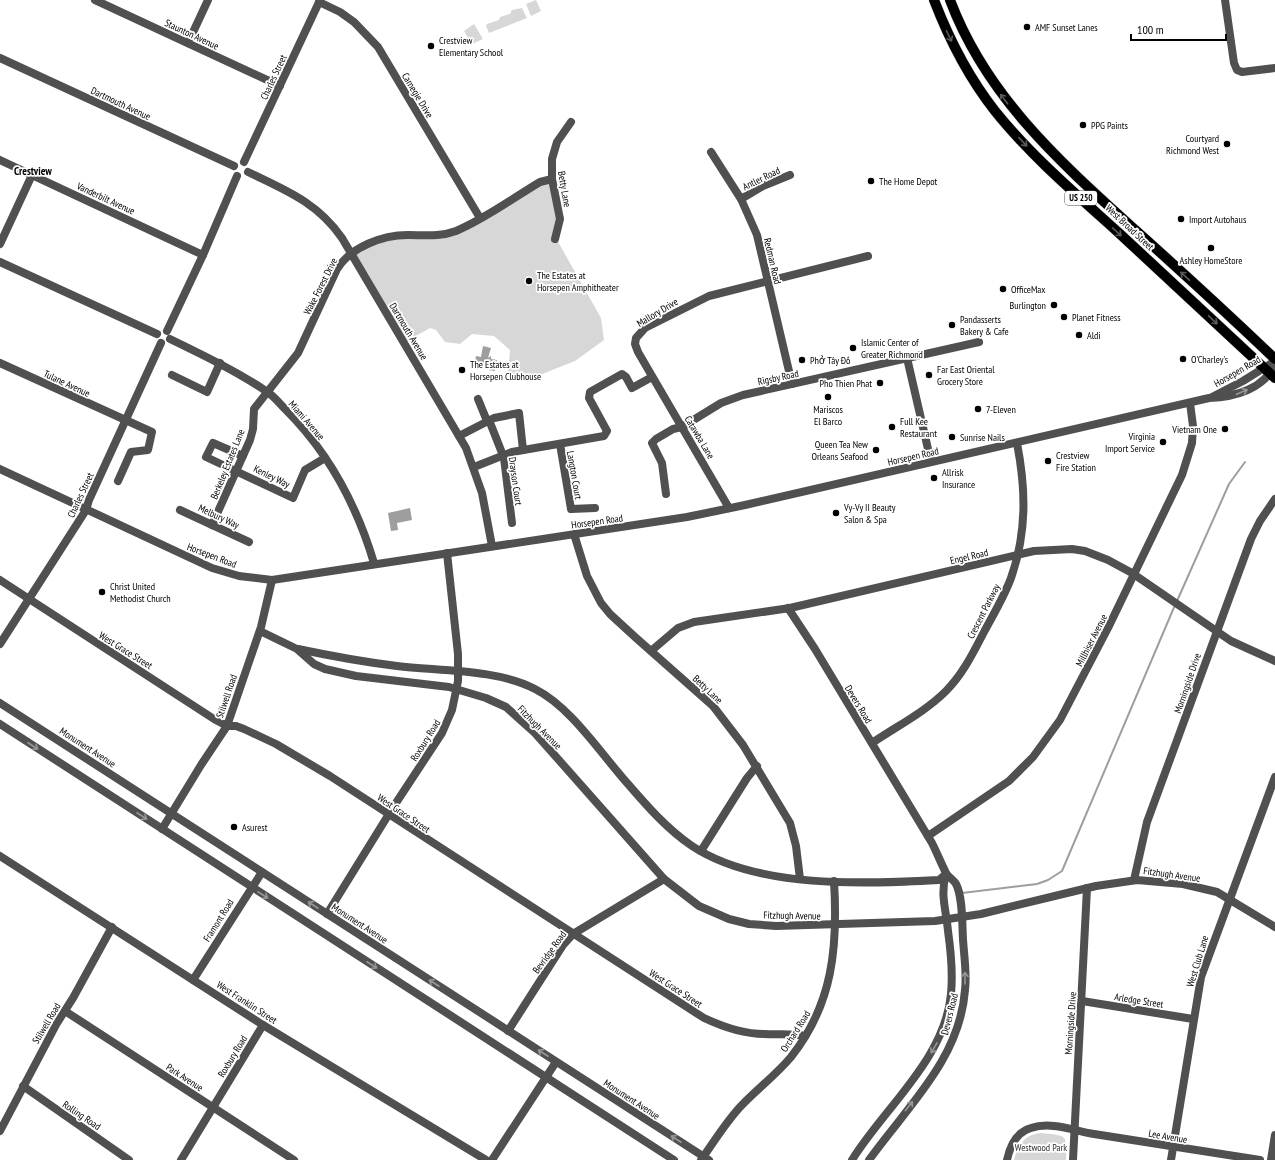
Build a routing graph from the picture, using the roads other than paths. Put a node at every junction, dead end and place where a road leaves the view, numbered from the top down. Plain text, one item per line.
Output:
1 (96, 0) edge
2 (208, 0) edge
3 (934, 0) edge
4 (950, 0) edge
5 (1225, 0) edge
6 (319, 1) edge
7 (188, 43) junction
8 (0, 58) edge
9 (1275, 68) edge
10 (280, 86) junction
11 (571, 122) dead end
12 (711, 152) dead end
13 (0, 160) edge
14 (244, 162) junction
15 (234, 166) junction
16 (248, 172) junction
17 (32, 175) junction
18 (790, 175) dead end
19 (237, 176) junction
20 (1080, 178) junction
21 (552, 179) junction
22 (1070, 188) junction
23 (741, 199) junction
24 (480, 218) junction
25 (555, 239) dead end
26 (0, 244) edge
27 (352, 254) junction
28 (203, 255) junction
29 (868, 256) dead end
30 (0, 262) edge
31 (768, 280) junction
32 (167, 331) junction
33 (158, 334) junction
34 (170, 339) junction
35 (979, 342) dead end
36 (161, 343) junction
37 (907, 358) junction
38 (1275, 361) edge
39 (220, 363) junction
40 (0, 364) edge
41 (1270, 373) edge
42 (172, 375) dead end
43 (652, 377) junction
44 (792, 384) junction
45 (268, 391) junction
46 (478, 399) dead end
47 (1190, 403) junction
48 (488, 421) junction
49 (126, 422) junction
50 (682, 428) junction
51 (459, 436) junction
52 (1018, 443) junction
53 (560, 444) junction
54 (523, 450) junction
55 (503, 455) junction
56 (243, 456) junction
57 (325, 458) junction
58 (931, 462) junction
59 (474, 467) junction
60 (0, 469) edge
61 (237, 470) junction
62 (118, 482) dead end
63 (666, 494) dead end
64 (1275, 499) edge
65 (595, 508) dead end
66 (729, 508) junction
67 (86, 510) junction
68 (180, 510) dead end
69 (512, 523) dead end
70 (212, 524) junction
71 (574, 534) junction
72 (249, 542) dead end
73 (492, 546) junction
74 (447, 553) junction
75 (1018, 554) junction
76 (374, 563) junction
77 (1134, 575) junction
78 (0, 580) edge
79 (272, 580) junction
80 (29, 600) junction
81 (788, 608) junction
82 (260, 631) junction
83 (1217, 631) junction
84 (0, 644) edge
85 (297, 649) junction
86 (651, 651) junction
87 (1275, 661) edge
88 (458, 672) junction
89 (457, 689) junction
90 (0, 703) edge
91 (0, 724) edge
92 (227, 726) junction
93 (872, 743) junction
94 (757, 766) junction
95 (1275, 777) edge
96 (171, 813) junction
97 (388, 815) junction
98 (162, 829) junction
99 (928, 836) junction
100 (701, 851) junction
101 (0, 856) edge
102 (262, 872) junction
103 (946, 874) junction
104 (664, 879) junction
105 (800, 879) junction
106 (1134, 880) junction
107 (834, 881) junction
108 (251, 887) junction
109 (1087, 888) junction
110 (1229, 898) junction
111 (327, 914) junction
112 (961, 917) junction
113 (947, 920) junction
114 (835, 926) junction
115 (112, 927) junction
116 (1275, 927) edge
117 (573, 934) junction
118 (193, 980) junction
119 (1082, 1001) junction
120 (65, 1011) junction
121 (1193, 1019) junction
122 (263, 1025) junction
123 (508, 1031) junction
124 (805, 1036) junction
125 (556, 1062) junction
126 (546, 1077) junction
127 (23, 1086) junction
128 (213, 1108) junction
129 (890, 1108) junction
130 (901, 1118) junction
131 (1074, 1130) junction
132 (0, 1131) edge
133 (1275, 1135) edge
134 (1173, 1147) junction
135 (283, 1157) edge
136 (704, 1159) edge
137 (129, 1160) edge
138 (182, 1160) edge
139 (294, 1160) edge
140 (486, 1160) edge
141 (492, 1160) edge
142 (674, 1160) edge
143 (852, 1160) edge
144 (870, 1160) edge
145 (1007, 1160) edge
146 (1073, 1160) edge
147 (1171, 1160) edge
148 (1260, 1160) edge
149 (1271, 1160) edge

1 - 7 street, Staunton Avenue
2 - 7 street
3 -> 22 main road, West Broad Street / US 250
20 -> 4 main road, West Broad Street / US 250
5 - 9 street
6 - 10 street, Charles Street
6 - 24 street, Carnegie Drive
7 - 10 street, Staunton Avenue
8 - 15 street, Dartmouth Avenue
10 - 14 street, Charles Street
11 - 21 street, Betty Lane
12 - 23 street, Redman Road
13 - 17 street, Vanderbilt Avenue
14 - 15 street
14 - 16 street
15 - 19 street
16 - 19 street
16 - 27 street, Dartmouth Avenue
17 - 26 street
17 - 28 street, Vanderbilt Avenue
18 - 23 street, Antler Road
19 - 28 street
20 - 22 main road
38 -> 20 main road, West Broad Street / US 250
21 - 24 street, Wake Forest Drive
21 - 25 street, Betty Lane
22 -> 41 main road, West Broad Street / US 250
23 - 31 street, Redman Road
24 - 27 street, Wake Forest Drive
27 - 45 street, Wake Forest Drive
27 - 51 street, Dartmouth Avenue
28 - 32 street
29 - 31 street, Mallory Drive
30 - 33 street
31 - 43 street, Mallory Drive
31 - 44 street, Redman Road
32 - 33 street
32 - 34 street
33 - 36 street
34 - 36 street
34 - 39 street, Miami Avenue
35 - 37 street, Rigsby Road
36 - 49 street, Charles Street
37 - 44 street, Rigsby Road
37 - 58 street
38 - 41 street, Horsepen Road
39 - 42 street
39 - 45 street, Miami Avenue
40 - 49 street, Tulane Avenue
41 - 47 street, Horsepen Road
43 - 50 street, Catawba Lane
43 - 53 street
44 - 50 street, Rigsby Road
45 - 56 street, Berkeley Estates Lane
45 - 57 street, Miami Avenue
46 - 48 street, Drayson Court
47 - 52 street, Horsepen Road
47 - 77 street, Millhiser Avenue
48 - 51 street
48 - 54 street
48 - 55 street, Drayson Court
49 - 62 street, Tulane Avenue
49 - 67 street, Charles Street
50 - 63 street, Rigsby Road
50 - 66 street, Catawba Lane
51 - 59 street, Dartmouth Avenue
52 - 58 street, Horsepen Road
52 - 75 street, Crescent Parkway
53 - 54 street
53 - 65 street, Langton Court
54 - 55 street
55 - 59 street
55 - 69 street, Drayson Court
56 - 61 street, Berkeley Estates Lane
56 - 61 street
57 - 61 street, Kenley Way
57 - 76 street, Miami Avenue
58 - 66 street, Horsepen Road
59 - 73 street, Dartmouth Avenue
60 - 67 street, Horsepen Road
61 - 70 street, Berkeley Estates Lane
64 - 83 street, Morningside Drive
66 - 71 street, Horsepen Road
67 - 79 street, Horsepen Road
67 - 80 street, Charles Street
68 - 70 street, Melbury Way
70 - 72 street, Melbury Way
71 - 73 street, Horsepen Road
71 - 86 street, Betty Lane
73 - 74 street, Horsepen Road
74 - 76 street, Horsepen Road
74 - 88 street, Roxbury Road
75 - 77 street, Engel Road
75 - 81 street, Engel Road
75 - 93 street, Crescent Parkway
76 - 79 street, Horsepen Road
77 - 83 street, Engel Road
77 - 99 street, Millhiser Avenue
78 - 80 street, West Grace Street
79 - 82 street, Stilwell Road
80 - 84 street, Charles Street
80 - 92 street, West Grace Street
81 - 86 street, Engel Road
81 - 93 street, Devers Road
82 - 85 street, Fitzhugh Avenue
82 - 92 street, Stilwell Road
83 - 87 street, Engel Road
83 - 106 street, Morningside Drive
85 - 88 street, Fitzhugh Avenue
85 - 89 street, Fitzhugh Avenue
86 - 94 street, Betty Lane
88 - 89 street, Roxbury Road
88 - 100 street, Fitzhugh Avenue
89 - 97 street, Roxbury Road
89 - 104 street, Fitzhugh Avenue
90 - 96 street, Monument Avenue
91 -> 98 street
92 - 96 street, Stilwell Road
92 - 97 street, West Grace Street
93 - 99 street, Devers Road
94 - 100 street
94 - 105 street, Betty Lane
95 - 110 street, West Club Lane
96 - 98 street, Stilwell Road
96 - 102 street, Monument Avenue
97 - 111 street, Roxbury Road
97 - 117 street, West Grace Street
98 - 108 street
99 - 103 street, Devers Road
100 - 105 street, Fitzhugh Avenue
101 - 115 street, West Franklin Street
102 - 108 street, Framont Road
111 -> 102 street, Monument Avenue
103 - 107 street, Fitzhugh Avenue
103 - 112 street, Devers Road
103 - 113 street, Devers Road
104 - 114 street, Fitzhugh Avenue
104 - 117 street, Bevridge Road
105 - 107 street, Fitzhugh Avenue
106 - 109 street, Fitzhugh Avenue
106 - 110 street, Fitzhugh Avenue
107 - 114 street, Orchard Road
108 - 118 street, Framont Road
108 -> 126 street
109 - 112 street, Fitzhugh Avenue
109 - 119 street, Morningside Drive
110 - 116 street, Fitzhugh Avenue
110 - 121 street, West Club Lane
123 -> 111 street, Monument Avenue
112 - 113 street, Fitzhugh Avenue
130 -> 112 street, Devers Road
113 - 114 street, Fitzhugh Avenue
113 -> 129 street, Devers Road
114 - 124 street, Orchard Road
115 - 118 street, West Franklin Street
115 - 120 street, Stilwell Road
117 - 123 street, Bevridge Road
117 - 124 street, West Grace Street
118 - 122 street, West Franklin Street
119 - 121 street, Arledge Street
119 - 131 street, Morningside Drive
120 - 127 street, Stilwell Road
120 - 128 street, Park Avenue
121 - 134 street, West Club Lane
122 - 128 street, Roxbury Road
122 - 140 street, West Franklin Street
125 -> 123 street, Monument Avenue
124 - 136 street, Orchard Road
125 - 126 street
136 -> 125 street, Monument Avenue
126 - 141 street
126 - 142 street
127 - 132 street, Stilwell Road
127 - 137 street, Rolling Road
128 - 135 street, Park Avenue
128 - 138 street, Roxbury Road
129 - 130 street
129 - 143 street, Devers Road
130 - 144 street, Devers Road
131 - 134 street, Lee Avenue
131 - 145 street, Lee Avenue
131 - 146 street, Morningside Drive
133 - 149 street
134 - 147 street, West Club Lane
134 - 148 street, Lee Avenue
135 - 139 street, Park Avenue

